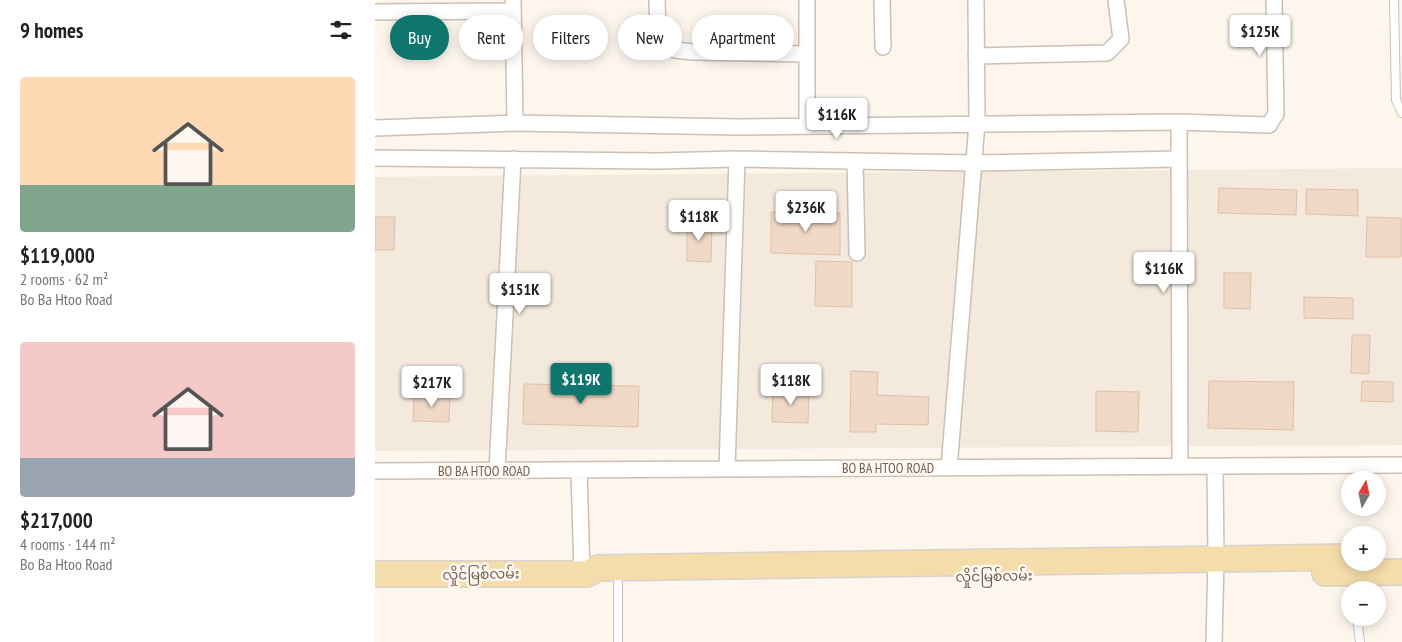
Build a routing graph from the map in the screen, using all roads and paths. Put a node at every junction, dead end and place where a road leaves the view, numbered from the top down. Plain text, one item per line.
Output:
1 (657, 0) edge
2 (807, 0) edge
3 (882, 0) edge
4 (976, 0) edge
5 (1116, 0) edge
6 (1274, 0) edge
7 (1394, 0) edge
8 (513, 5) edge
9 (375, 12) edge
10 (883, 47) dead end
11 (807, 54) junction
12 (976, 56) junction
13 (1402, 113) edge
14 (1179, 122) junction
15 (515, 123) junction
16 (977, 123) junction
17 (807, 126) junction
18 (375, 128) edge
19 (375, 158) edge
20 (513, 159) junction
21 (737, 159) junction
22 (1179, 159) junction
23 (855, 161) junction
24 (974, 163) junction
25 (857, 253) dead end
26 (1402, 465) edge
27 (1180, 466) junction
28 (1215, 466) junction
29 (949, 468) junction
30 (727, 469) junction
31 (497, 470) junction
32 (579, 470) junction
33 (375, 471) edge
34 (1386, 557) edge
35 (1402, 557) edge
36 (1216, 566) junction
37 (1341, 570) edge
38 (1376, 571) edge
39 (1402, 572) edge
40 (375, 574) edge
41 (584, 574) junction
42 (618, 574) junction
43 (1358, 626) edge
44 (618, 642) edge
45 (1214, 642) edge
46 (1360, 642) edge

1 - 11 street
2 - 11 street
3 - 10 street
4 - 12 street
5 - 12 street
6 - 14 street
7 - 13 lane
8 - 9 street
8 - 15 street
11 - 17 street
12 - 16 street
14 - 16 street
14 - 22 street
15 - 17 street
15 - 18 street
16 - 17 street
16 - 24 street
19 - 20 street
20 - 21 street
20 - 31 street
21 - 23 street
21 - 30 street
22 - 24 street
22 - 27 street
23 - 24 street
23 - 25 street
24 - 29 street
26 - 28 street, BO BA HTOO ROAD
27 - 28 street, BO BA HTOO ROAD
27 - 29 street, BO BA HTOO ROAD
28 - 36 street
29 - 30 street, BO BA HTOO ROAD
30 - 32 street, BO BA HTOO ROAD
31 - 32 street, BO BA HTOO ROAD
31 - 33 street, BO BA HTOO ROAD
32 - 41 street
34 - 35 main road
36 - 37 main road, လှိုင်မြစ်လမ်း
36 - 42 main road, လှိုင်မြစ်လမ်း
36 - 45 street
38 - 39 main road, လှိုင်မြစ်လမ်း
40 - 41 main road, လှိုင်မြစ်လမ်း
41 - 42 main road, လှိုင်မြစ်လမ်း
42 - 44 lane
43 - 46 lane

